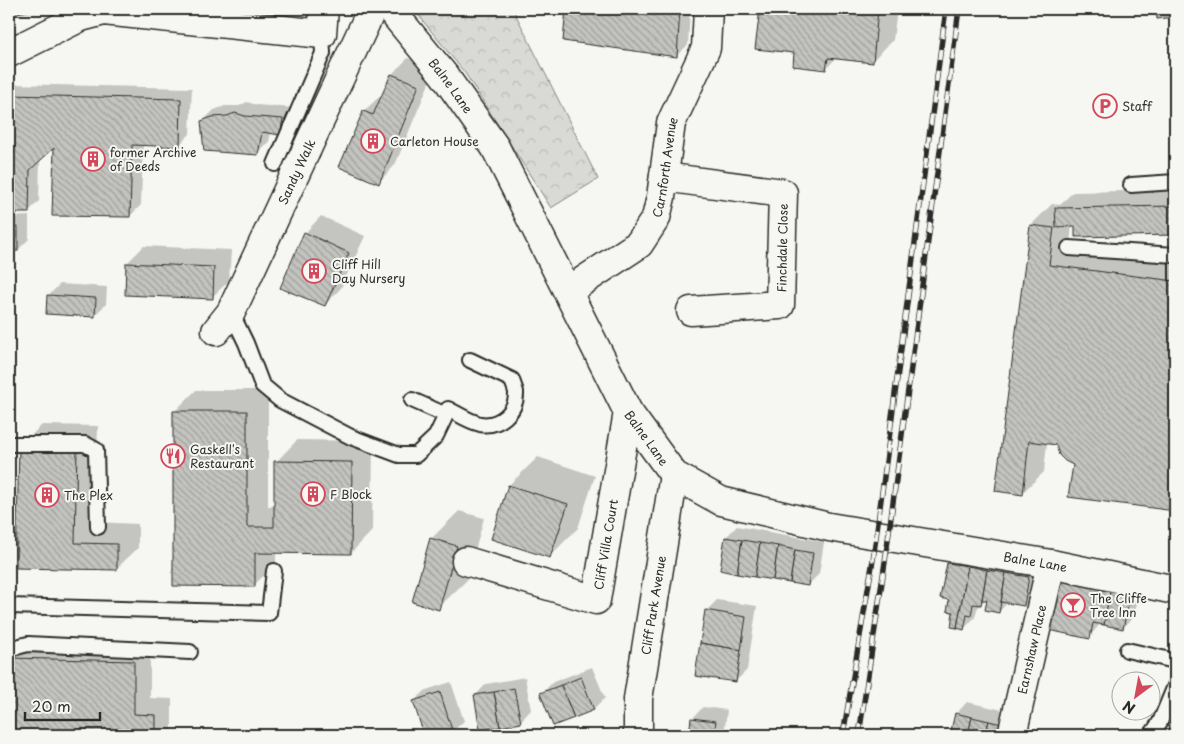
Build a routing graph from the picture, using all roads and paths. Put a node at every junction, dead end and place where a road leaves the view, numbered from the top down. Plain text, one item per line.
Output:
1 (372, 9) edge
2 (390, 9) edge
3 (708, 9) edge
4 (104, 10) edge
5 (323, 21) edge
6 (9, 53) edge
7 (275, 164) dead end
8 (664, 178) junction
9 (1175, 182) edge
10 (1131, 184) dead end
11 (1069, 248) dead end
12 (1175, 255) edge
13 (568, 291) junction
14 (691, 311) dead end
15 (224, 322) joint
16 (470, 360) dead end
17 (412, 400) dead end
18 (448, 409) dead end
19 (628, 412) junction
20 (9, 444) edge
21 (674, 475) junction
22 (98, 526) dead end
23 (466, 560) dead end
24 (1051, 564) junction
25 (274, 571) dead end
26 (1175, 590) edge
27 (9, 606) edge
28 (9, 649) edge
29 (1127, 650) dead end
30 (190, 652) dead end
31 (1175, 661) edge
32 (1175, 686) edge
33 (638, 735) edge
34 (1012, 735) edge
35 (1151, 735) edge

1 - 15 street, Sandy Walk
2 - 13 street, Balne Lane
3 - 8 street, Carnforth Avenue
4 - 5 street
4 - 6 street
5 - 7 lane
8 - 13 street, Carnforth Avenue
8 - 14 street, Finchdale Close
9 - 10 lane
11 - 12 lane
13 - 19 street, Balne Lane
15 - 17 lane
16 - 18 lane
19 - 21 street, Balne Lane
19 - 23 street, Cliff Villa Court
20 - 22 lane
21 - 24 street, Balne Lane
21 - 33 street, Cliff Park Avenue
24 - 26 street, Balne Lane
24 - 34 street, Earnshaw Place
25 - 27 lane
28 - 30 lane
29 - 31 lane
32 - 35 lane

